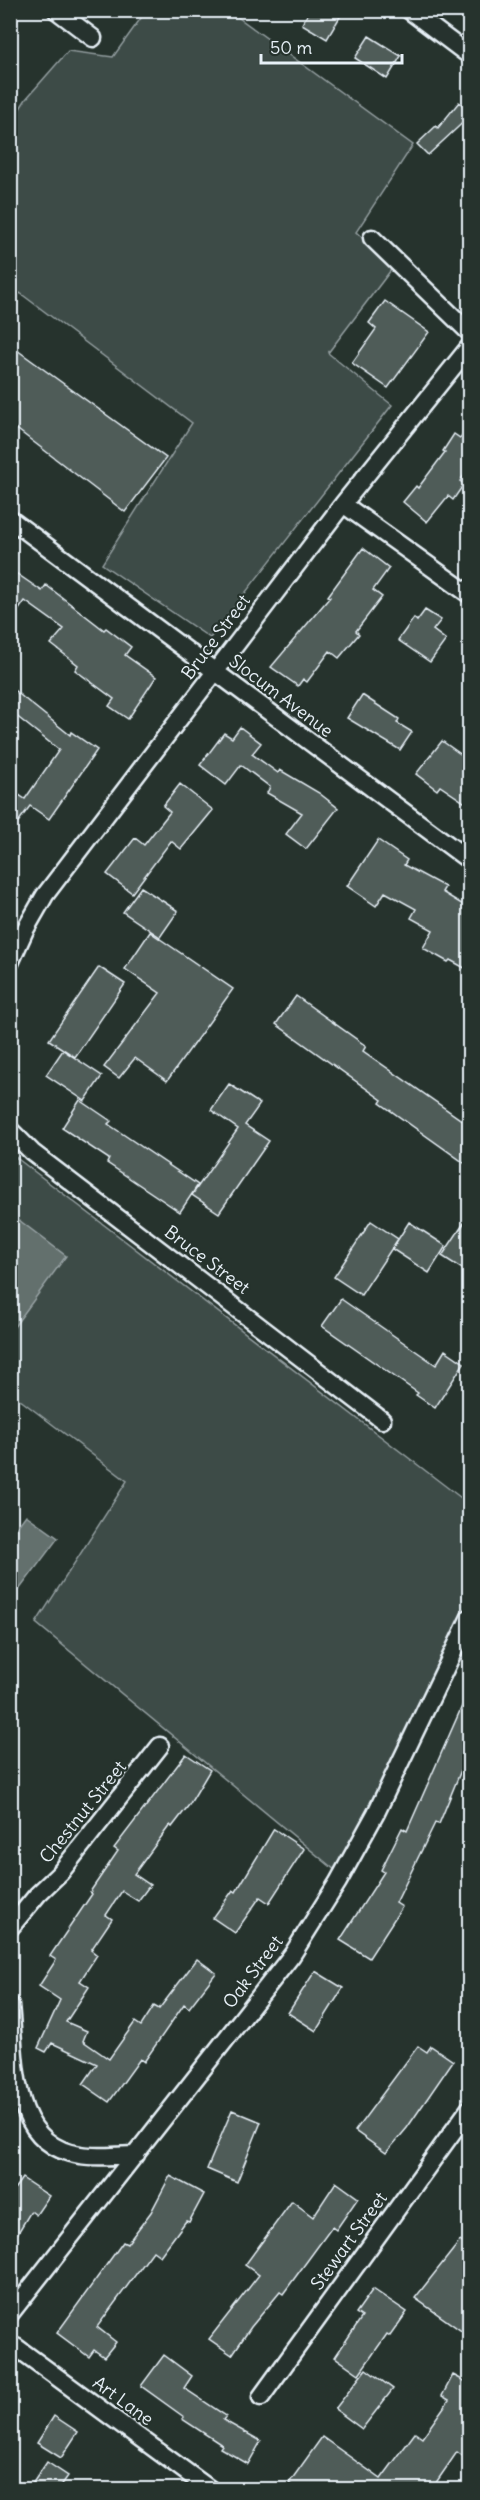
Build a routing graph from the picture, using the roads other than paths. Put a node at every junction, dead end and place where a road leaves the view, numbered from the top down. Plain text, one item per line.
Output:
1 (56, 10) edge
2 (409, 10) edge
3 (93, 38) dead end
4 (470, 56) edge
5 (372, 238) dead end
6 (470, 333) edge
7 (470, 346) edge
8 (343, 504) junction
9 (10, 519) edge
10 (470, 595) edge
11 (215, 672) junction
12 (470, 861) edge
13 (10, 963) edge
14 (10, 1130) edge
15 (382, 1420) dead end
16 (470, 1617) edge
17 (160, 1746) dead end
18 (10, 1928) edge
19 (10, 2005) edge
20 (470, 2108) edge
21 (136, 2154) junction
22 (10, 2314) edge
23 (10, 2346) edge
24 (261, 2397) dead end
25 (211, 2490) edge

1 - 3 street
2 - 4 street
5 - 6 street
7 - 8 street, Bruce Street
8 - 10 street
8 - 11 street, Bruce Street
9 - 11 street, Slocum Avenue
11 - 12 street, Slocum Avenue
11 - 13 street, Bruce Street
14 - 15 street, Bruce Street
16 - 21 street, Oak Street
17 - 18 street, Chestnut Street
19 - 21 street
20 - 24 street, Stewart Street
21 - 22 street, Oak Street
23 - 25 street, Art Lane

